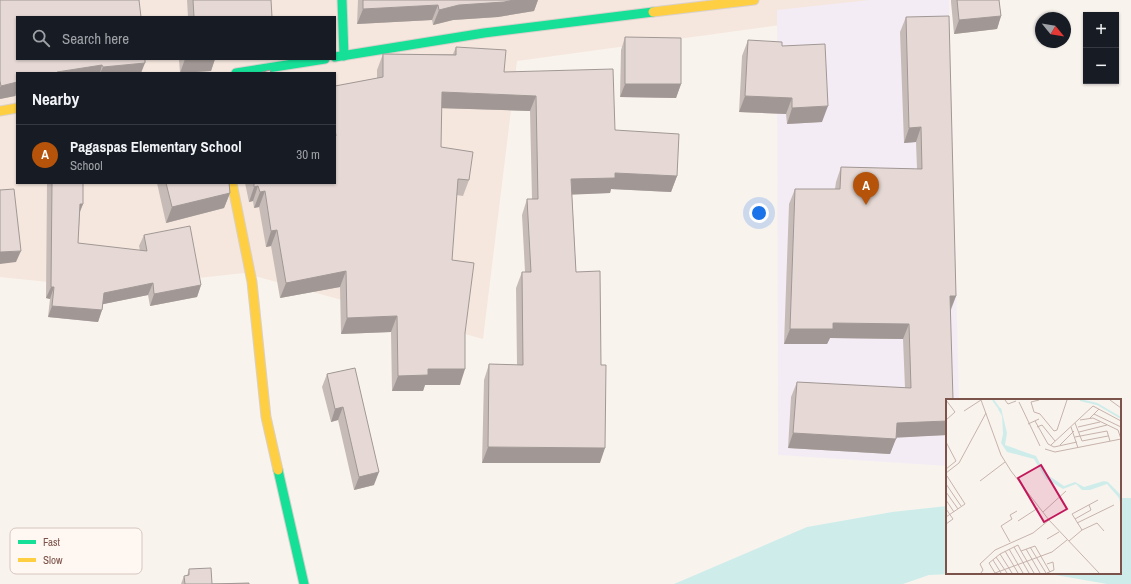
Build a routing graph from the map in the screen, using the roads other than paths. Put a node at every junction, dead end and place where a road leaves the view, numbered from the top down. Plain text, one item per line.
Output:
1 (342, 0) edge
2 (754, 0) edge
3 (340, 57) edge
4 (319, 60) edge
5 (242, 72) edge
6 (16, 108) edge
7 (0, 111) edge
8 (232, 184) edge
9 (304, 584) edge

1 - 3 main road
2 - 3 main road
4 - 5 main road
6 - 7 main road
8 - 9 main road

